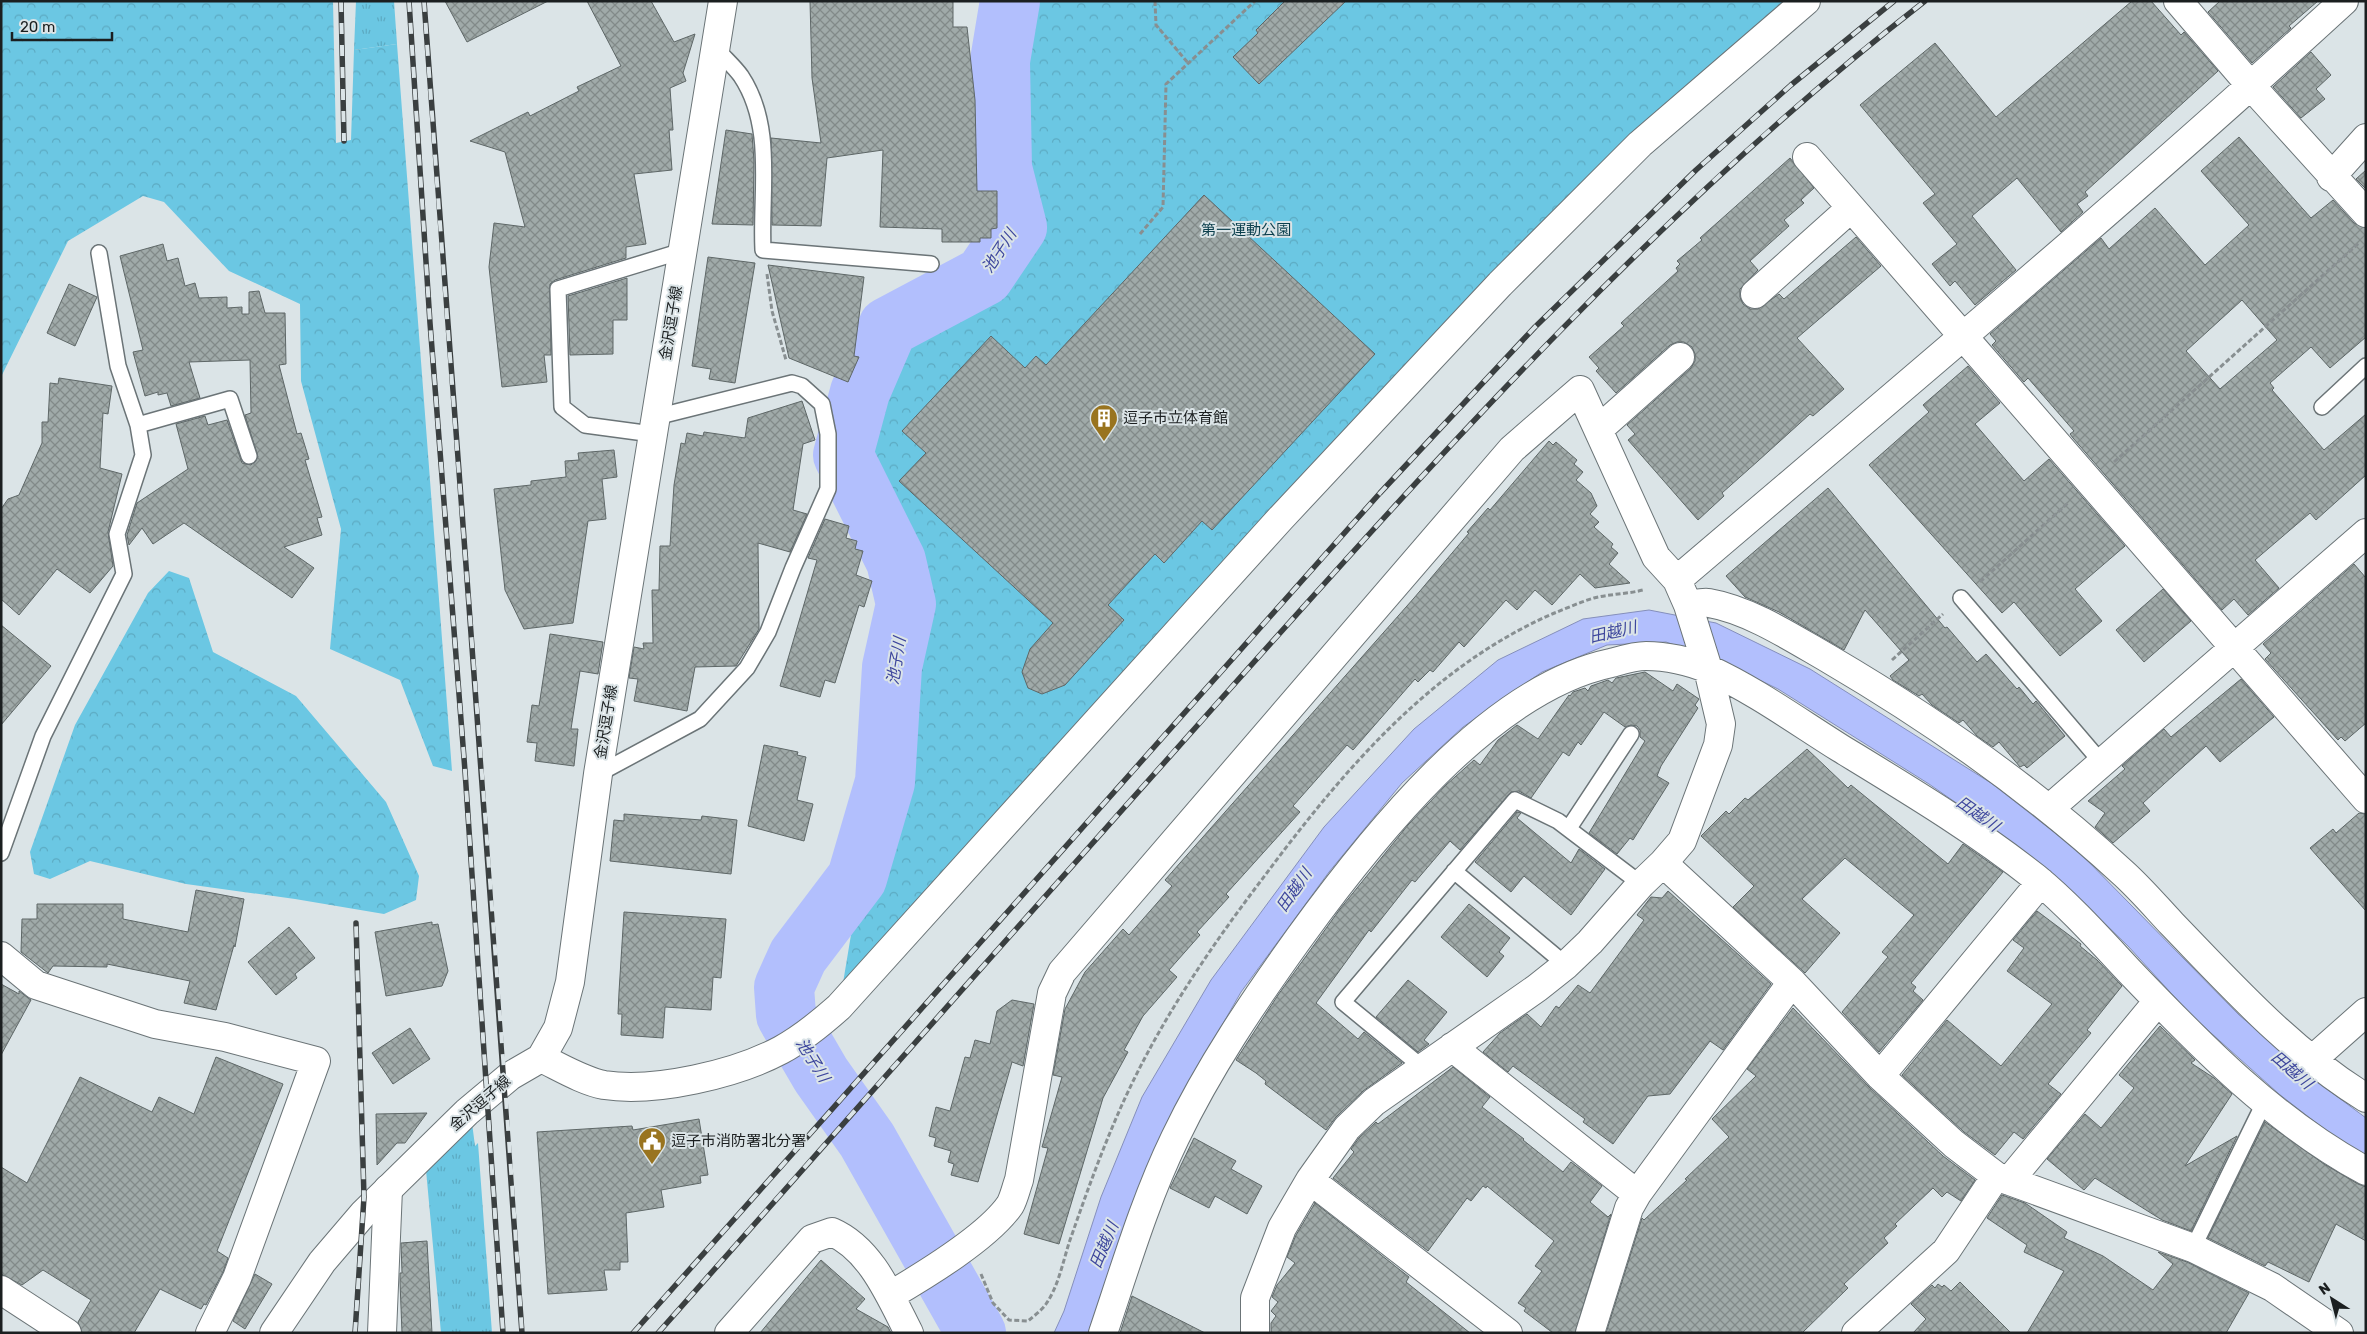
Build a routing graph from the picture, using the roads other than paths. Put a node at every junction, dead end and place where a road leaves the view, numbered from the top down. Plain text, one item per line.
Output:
1 (1806, 1) edge
2 (2178, 1) edge
3 (2344, 1) edge
4 (721, 3) edge
5 (715, 47) junction
6 (2251, 86) junction
7 (2366, 138) edge
8 (1808, 157) dead end
9 (2331, 177) junction
10 (1851, 208) junction
11 (2366, 213) edge
12 (682, 251) junction
13 (99, 253) dead end
14 (931, 264) dead end
15 (1755, 294) dead end
16 (1963, 336) junction
17 (1680, 357) dead end
18 (2366, 366) edge
19 (2322, 407) dead end
20 (138, 425) junction
21 (654, 426) junction
22 (1599, 429) junction
23 (248, 456) dead end
24 (2366, 533) edge
25 (1678, 580) junction
26 (1961, 598) road end
27 (1689, 606) junction
28 (2234, 648) junction
29 (1707, 666) junction
30 (1631, 734) dead end
31 (2102, 763) junction
32 (598, 774) junction
33 (2366, 798) edge
34 (2050, 808) junction
35 (1569, 828) junction
36 (1, 853) edge
37 (1663, 863) junction
38 (1454, 871) junction
39 (2041, 882) junction
40 (1641, 884) junction
41 (1, 956) edge
42 (1566, 965) junction
43 (1792, 982) junction
44 (2158, 1001) junction
45 (2366, 1012) edge
46 (1452, 1047) junction
47 (541, 1058) junction
48 (2313, 1060) junction
49 (1422, 1067) junction
50 (1880, 1076) junction
51 (2366, 1098) edge
52 (2265, 1101) junction
53 (2366, 1171) edge
54 (2002, 1178) junction
55 (1310, 1180) junction
56 (388, 1188) junction
57 (1637, 1194) junction
58 (2193, 1248) junction
59 (1, 1290) edge
60 (891, 1295) junction
61 (2335, 1332) edge
62 (67, 1333) edge
63 (210, 1333) edge
64 (274, 1333) edge
65 (382, 1333) edge
66 (729, 1333) edge
67 (909, 1333) edge
68 (1103, 1333) edge
69 (1255, 1333) edge
70 (1508, 1333) edge
71 (1590, 1333) edge
72 (1856, 1333) edge

1 - 47 street
2 - 6 street
3 - 6 street
4 - 5 street, 金沢逗子線
5 - 12 street, 金沢逗子線
5 - 14 lane
6 - 9 street
6 - 16 street
7 - 9 street
8 - 10 street
9 - 11 street
10 - 15 street
10 - 16 street
12 - 21 street, 金沢逗子線
12 - 21 lane
13 - 20 lane
16 - 25 street
16 - 28 street
17 - 22 street
18 - 19 lane
20 - 23 lane
20 - 36 lane
21 - 32 street, 金沢逗子線
21 - 32 lane
22 - 25 street
22 - 60 street
24 - 28 street
25 - 27 street
26 - 31 lane
27 - 29 street
27 - 34 street
28 - 31 street
28 - 33 street
29 - 37 street
29 - 39 street
29 - 68 street
30 - 35 lane
31 - 34 street
32 - 47 street, 金沢逗子線
34 - 48 street
35 - 38 lane
35 - 40 lane
37 - 40 street
37 - 43 street
38 - 42 lane
38 - 49 lane
39 - 44 street
39 - 50 street
40 - 42 street
41 - 63 street
42 - 46 street
43 - 50 street
43 - 57 street
44 - 52 street
44 - 54 street
45 - 48 street
46 - 49 street
46 - 57 street
47 - 56 street, 金沢逗子線
48 - 51 street
49 - 55 street
50 - 54 street
52 - 53 street
52 - 58 lane
54 - 58 street
54 - 72 street
55 - 69 street
55 - 70 street
56 - 64 street, 金沢逗子線
56 - 65 street
57 - 71 street
58 - 61 street
59 - 62 street
60 - 66 street
60 - 67 street

